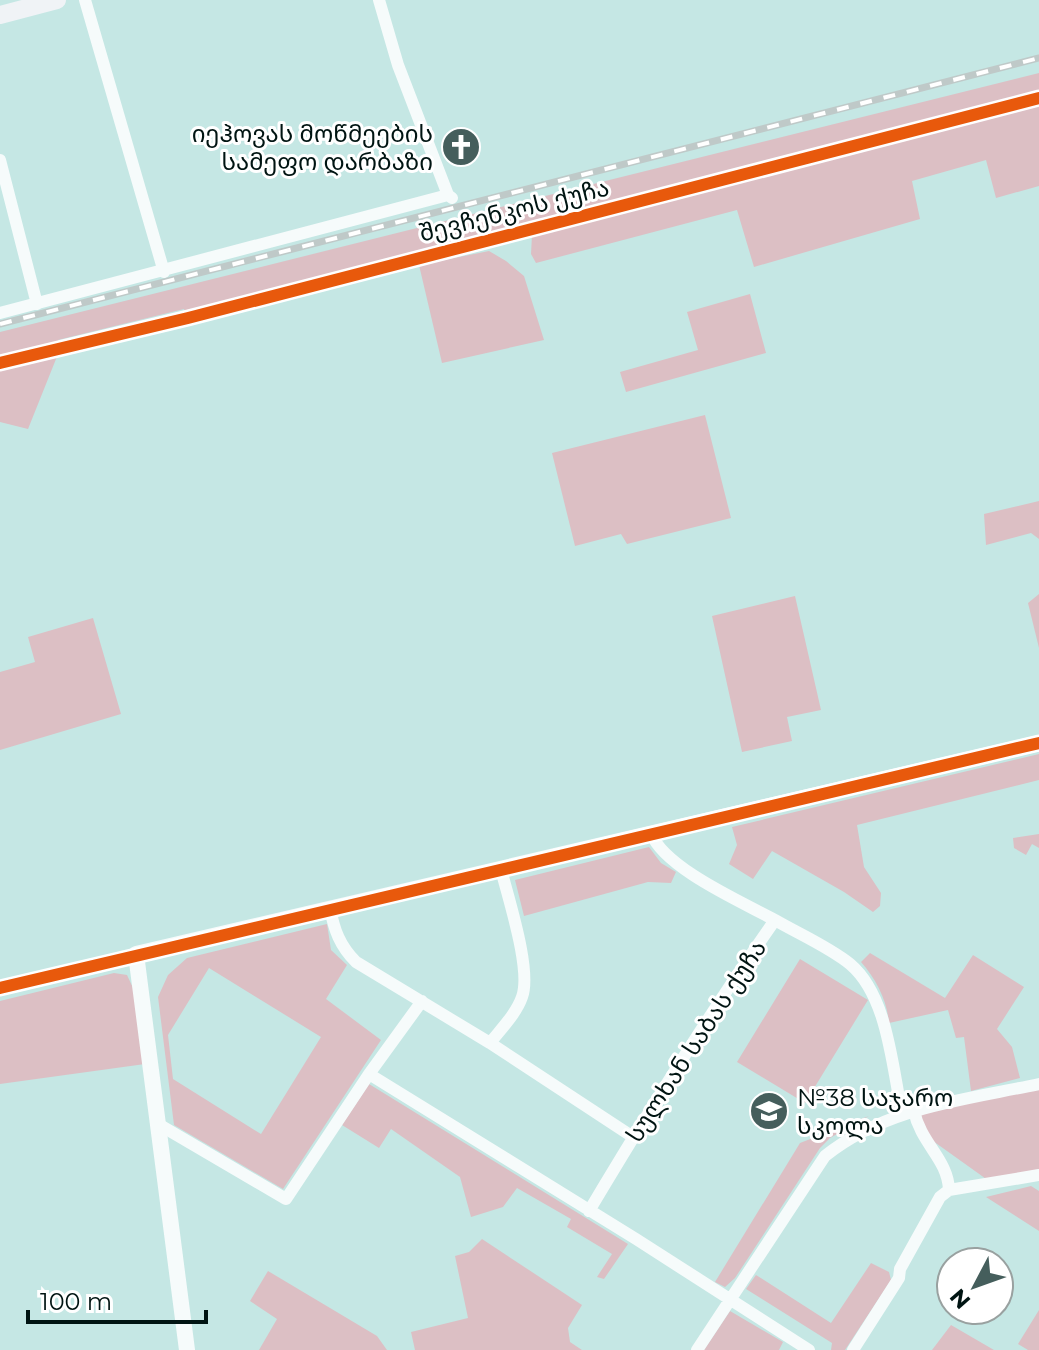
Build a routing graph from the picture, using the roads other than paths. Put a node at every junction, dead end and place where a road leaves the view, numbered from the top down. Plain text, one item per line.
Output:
1 (57, 0) edge
2 (85, 0) edge
3 (379, 0) edge
4 (0, 15) edge
5 (1039, 98) edge
6 (0, 160) edge
7 (164, 272) junction
8 (37, 304) junction
9 (0, 313) edge
10 (0, 363) edge
11 (1039, 743) edge
12 (651, 833) junction
13 (501, 869) junction
14 (330, 908) junction
15 (775, 920) junction
16 (136, 954) junction
17 (0, 988) edge
18 (422, 1001) junction
19 (490, 1043) junction
20 (369, 1074) junction
21 (1039, 1084) edge
22 (908, 1112) junction
23 (158, 1124) junction
24 (633, 1137) junction
25 (1039, 1175) edge
26 (949, 1190) junction
27 (589, 1211) junction
28 (731, 1299) junction
29 (187, 1350) edge
30 (697, 1350) edge
31 (809, 1350) edge
32 (853, 1350) edge

1 - 4 main road
2 - 7 street
3 - 7 street
5 - 10 street, შევჩენკოს ქუჩა
6 - 8 street
7 - 8 street
8 - 9 street
11 - 12 street
12 - 13 street
12 - 15 street
13 - 14 street
13 - 19 street
14 - 16 street
14 - 18 street
15 - 22 street, სულხან საბას ქუჩა
15 - 24 street, სულხან საბას ქუჩა
16 - 17 street
16 - 23 street
18 - 19 street
18 - 20 street
19 - 24 street
20 - 23 street
20 - 27 street
21 - 22 street
22 - 26 street, სულხან საბას ქუჩა
22 - 28 street
23 - 29 street
24 - 27 street, სულხან საბას ქუჩა
25 - 26 street
26 - 32 street
27 - 28 street
28 - 30 street
28 - 31 street

